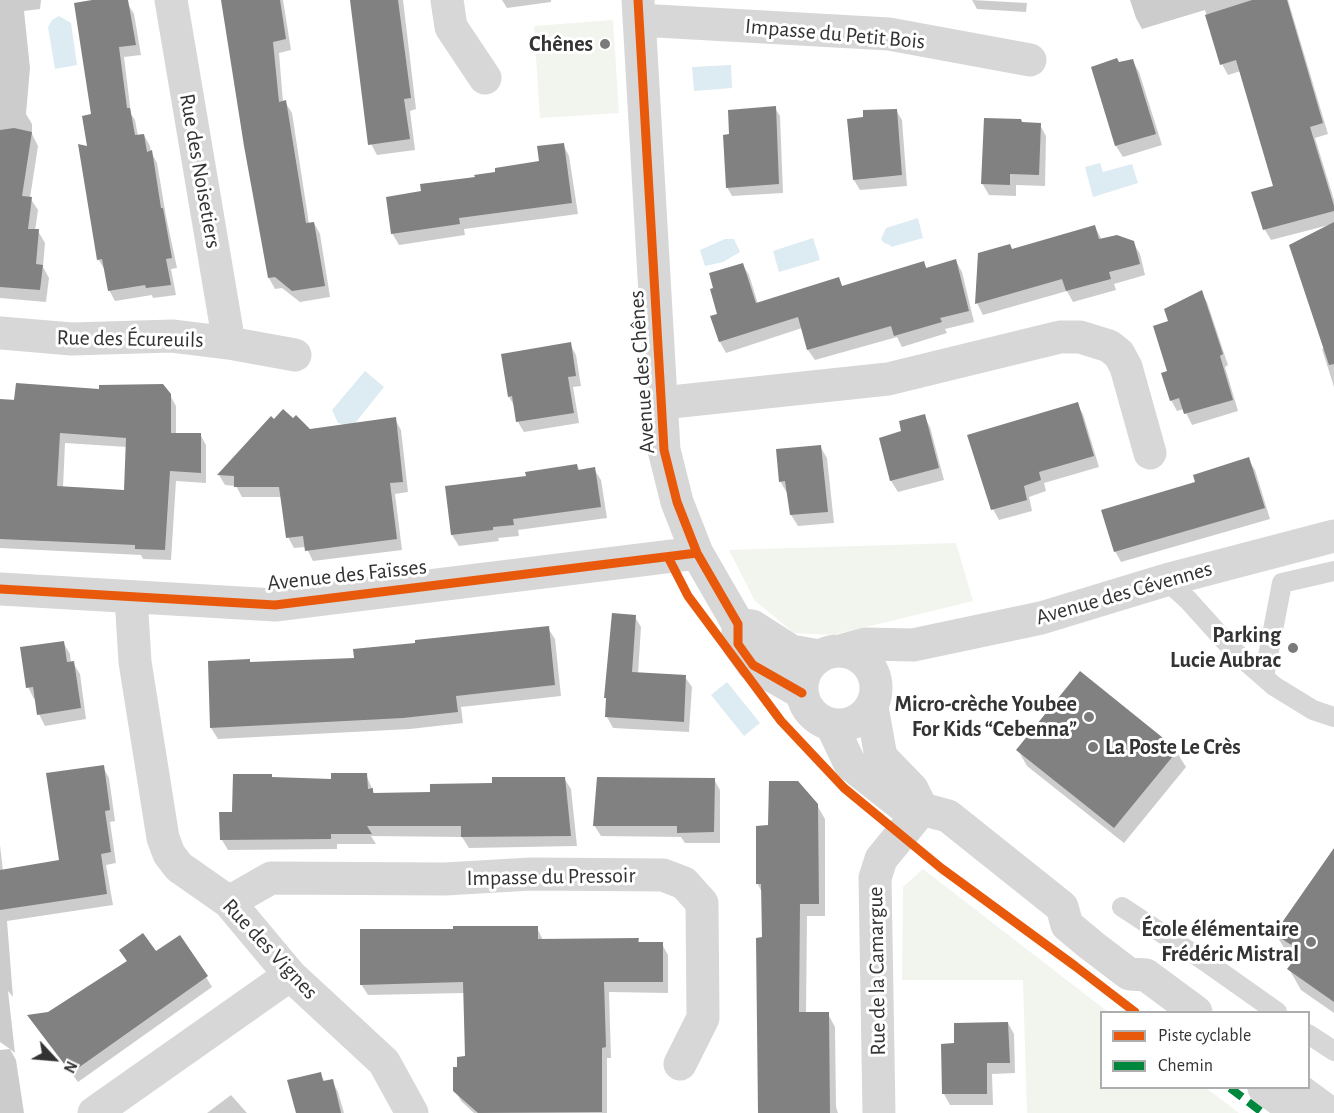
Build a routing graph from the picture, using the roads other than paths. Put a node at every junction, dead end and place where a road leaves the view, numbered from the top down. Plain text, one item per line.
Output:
1 (171, 0) edge
2 (447, 0) edge
3 (639, 10) edge
4 (1030, 60) dead end
5 (485, 78) dead end
6 (0, 333) edge
7 (230, 343) junction
8 (295, 355) dead end
9 (662, 403) junction
10 (1150, 453) dead end
11 (1334, 536) edge
12 (697, 553) junction
13 (1334, 571) edge
14 (1166, 580) junction
15 (0, 589) edge
16 (130, 597) junction
17 (738, 624) junction
18 (913, 645) junction
19 (832, 653) junction
20 (1264, 677) junction
21 (802, 693) junction
22 (874, 697) junction
23 (1334, 717) edge
24 (831, 724) junction
25 (922, 809) junction
26 (229, 902) junction
27 (1122, 907) dead end
28 (1129, 974) junction
29 (290, 975) junction
30 (1163, 1011) edge
31 (1195, 1011) edge
32 (1276, 1011) edge
33 (1310, 1035) edge
34 (1334, 1051) edge
35 (680, 1064) dead end
36 (1265, 1089) edge
37 (1297, 1089) edge
38 (94, 1113) edge
39 (412, 1113) edge
40 (879, 1113) edge
41 (1298, 1113) edge
42 (1330, 1113) edge

1 - 7 street, Rue des Noisetiers
2 - 5 street
3 - 4 street, Impasse du Petit Bois
3 - 9 street, Avenue des Chênes
6 - 7 street, Rue des Écureuils
7 - 8 street, Rue des Écureuils
9 - 10 street
9 - 12 street, Avenue des Chênes
11 - 14 street, Avenue des Cévennes
12 - 16 street, Avenue des Faïsses
12 - 17 street, Avenue des Chênes
13 - 20 lane
14 - 18 street, Avenue des Cévennes
14 - 20 lane
15 - 16 street, Avenue des Faïsses
16 - 26 street, Rue des Vignes
17 - 19 street
17 - 21 street, Avenue des Chênes
18 - 19 street, Avenue des Cévennes
18 - 22 street
19 - 21 street
19 - 22 street
20 - 23 lane
21 - 24 street
22 - 24 street
22 - 25 street
24 - 25 street
25 - 28 street
25 - 40 street, Rue de la Camargue
26 - 29 street, Rue des Vignes
26 - 35 street, Impasse du Pressoir
27 - 32 lane
28 - 30 street
28 - 31 street
29 - 38 street
29 - 39 street, Rue des Vignes
33 - 34 lane
36 - 41 street
37 - 42 street

